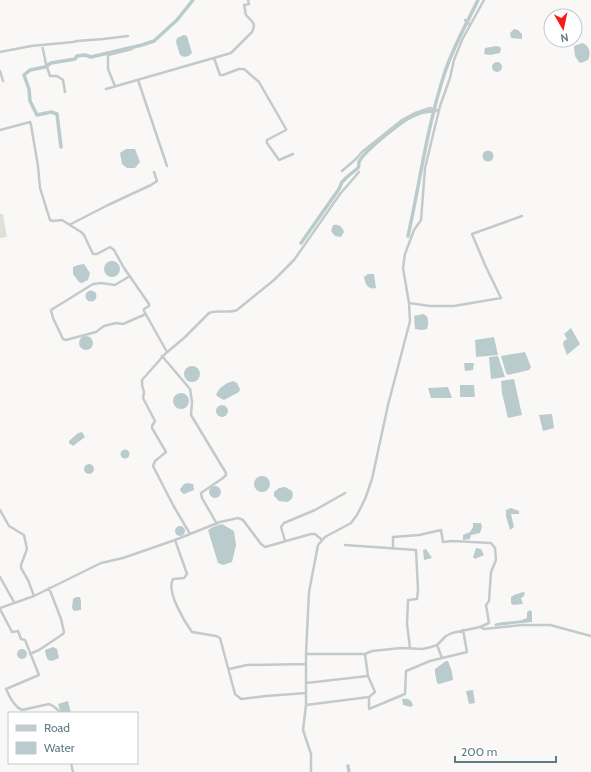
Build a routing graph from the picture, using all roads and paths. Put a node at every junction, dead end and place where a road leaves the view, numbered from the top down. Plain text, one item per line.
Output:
1 (248, 0) edge
2 (484, 0) edge
3 (465, 20) dead end
4 (470, 25) junction
5 (128, 36) dead end
6 (42, 45) junction
7 (132, 49) dead end
8 (0, 52) edge
9 (214, 58) junction
10 (0, 71) edge
11 (138, 80) junction
12 (2, 81) dead end
13 (115, 86) junction
14 (106, 89) dead end
15 (65, 92) dead end
16 (439, 111) junction
17 (0, 130) edge
18 (293, 154) dead end
19 (167, 166) dead end
20 (342, 171) dead end
21 (154, 172) dead end
22 (359, 172) dead end
23 (522, 216) dead end
24 (70, 224) junction
25 (130, 276) junction
26 (409, 303) junction
27 (146, 314) junction
28 (167, 352) junction
29 (162, 356) junction
30 (345, 493) dead end
31 (0, 510) edge
32 (217, 524) junction
33 (190, 534) junction
34 (320, 539) junction
35 (175, 540) junction
36 (285, 541) junction
37 (345, 545) dead end
38 (393, 549) junction
39 (0, 577) edge
40 (50, 588) junction
41 (34, 596) junction
42 (14, 602) junction
43 (0, 609) edge
44 (480, 627) junction
45 (463, 630) junction
46 (591, 636) edge
47 (437, 645) junction
48 (410, 648) junction
49 (30, 654) junction
50 (306, 654) junction
51 (365, 654) junction
52 (442, 658) junction
53 (306, 664) junction
54 (229, 669) junction
55 (368, 676) junction
56 (306, 683) junction
57 (306, 693) junction
58 (369, 698) junction
59 (306, 705) junction
60 (59, 712) edge
61 (311, 772) edge

1 - 9 street
2 - 4 street
3 - 4 street
4 - 16 street
5 - 6 street
6 - 8 street
6 - 15 street
7 - 13 street
9 - 11 street
9 - 18 street
10 - 12 street
11 - 13 street
11 - 19 street
13 - 14 street
16 - 20 street
16 - 26 street
17 - 24 street
21 - 24 street
22 - 28 street
23 - 26 street
24 - 25 street
25 - 27 street
25 - 27 street
26 - 34 street
27 - 28 street
28 - 29 street
29 - 32 street
29 - 33 street
30 - 36 street
31 - 41 street
32 - 33 street
32 - 36 street
33 - 35 street
34 - 36 street
34 - 50 street
35 - 40 street
35 - 54 street
37 - 38 street
38 - 44 street
38 - 48 street
39 - 42 street
40 - 41 street
40 - 49 street
41 - 42 street
42 - 43 street
43 - 49 street
44 - 45 street
44 - 46 street
45 - 47 street
45 - 52 street
47 - 48 street
47 - 52 street
48 - 51 street
49 - 60 street
50 - 51 street
50 - 53 street
51 - 55 street
52 - 58 street
53 - 54 street
53 - 56 street
54 - 57 street
55 - 56 street
55 - 58 street
56 - 57 street
57 - 59 street
58 - 59 street
59 - 61 street

